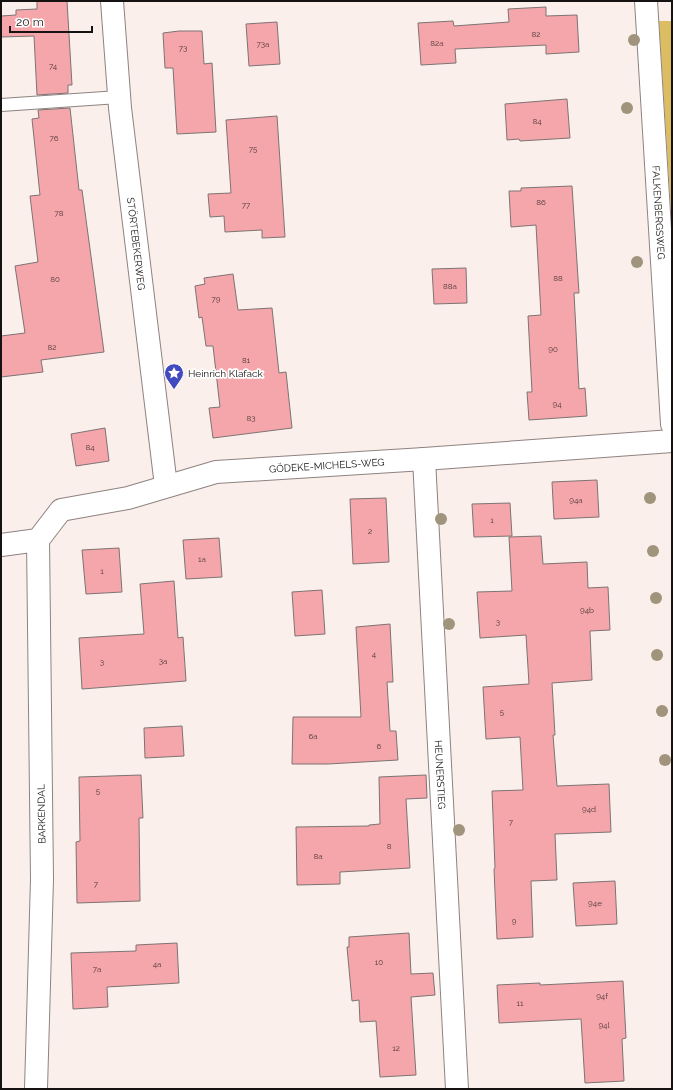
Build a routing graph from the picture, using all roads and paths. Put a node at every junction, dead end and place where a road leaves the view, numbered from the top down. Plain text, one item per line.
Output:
1 (112, 1) edge
2 (646, 1) edge
3 (119, 97) junction
4 (1, 106) edge
5 (672, 424) edge
6 (672, 441) edge
7 (424, 459) junction
8 (166, 486) junction
9 (38, 540) junction
10 (1, 545) edge
11 (36, 1089) edge
12 (457, 1089) edge

1 - 3 street, STÖRTEBEKERWEG
2 - 5 street, FALKENBERGSWEG
3 - 4 lane
3 - 8 street, STÖRTEBEKERWEG
6 - 7 street, GÖDEKE-MICHELS-WEG
7 - 8 street, GÖDEKE-MICHELS-WEG
7 - 12 street, HEUNERSTIEG
8 - 9 street, GÖDEKE-MICHELS-WEG
9 - 10 street
9 - 11 street, BARKENDAL

